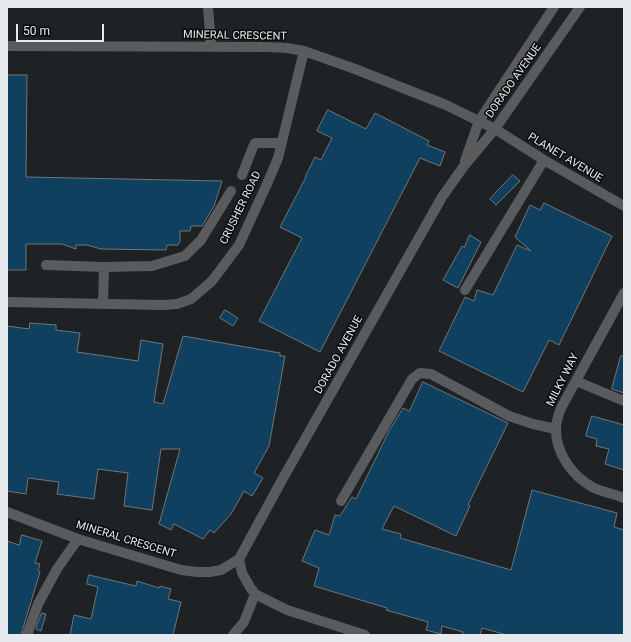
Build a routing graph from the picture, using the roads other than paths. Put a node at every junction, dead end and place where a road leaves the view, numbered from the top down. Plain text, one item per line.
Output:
1 (208, 7) edge
2 (554, 7) edge
3 (580, 7) edge
4 (7, 46) edge
5 (211, 46) junction
6 (304, 51) junction
7 (479, 121) junction
8 (495, 129) junction
9 (282, 143) junction
10 (544, 160) junction
11 (464, 166) junction
12 (242, 175) dead end
13 (231, 191) dead end
14 (624, 206) edge
15 (46, 265) dead end
16 (104, 267) junction
17 (465, 290) dead end
18 (624, 294) edge
19 (7, 302) edge
20 (103, 304) junction
21 (576, 381) junction
22 (624, 401) edge
23 (556, 429) junction
24 (624, 498) edge
25 (341, 501) dead end
26 (7, 512) edge
27 (78, 538) junction
28 (239, 559) junction
29 (255, 594) junction
30 (27, 635) edge
31 (233, 635) edge
32 (365, 635) edge

1 - 5 street
2 - 7 street, DORADO AVENUE
3 - 8 street, DORADO AVENUE
4 - 5 street, MINERAL CRESCENT
5 - 6 street, MINERAL CRESCENT
6 - 7 street, MINERAL CRESCENT
6 - 9 street, CRUSHER ROAD
7 - 8 street, MINERAL CRESCENT
7 - 11 street, DORADO AVENUE
8 - 10 street, PLANET AVENUE
8 - 11 street, DORADO AVENUE
9 - 12 street
9 - 20 street, CRUSHER ROAD
10 - 14 street, PLANET AVENUE
10 - 17 street
11 - 28 street, DORADO AVENUE
13 - 16 street
15 - 16 street
16 - 20 street
18 - 21 street, MILKY WAY
19 - 20 street, CRUSHER ROAD
21 - 22 street
21 - 23 street, MILKY WAY
23 - 24 street, MILKY WAY
23 - 25 street
26 - 27 street, MINERAL CRESCENT
27 - 28 street, MINERAL CRESCENT
27 - 30 street
28 - 29 street
29 - 31 street
29 - 32 street

